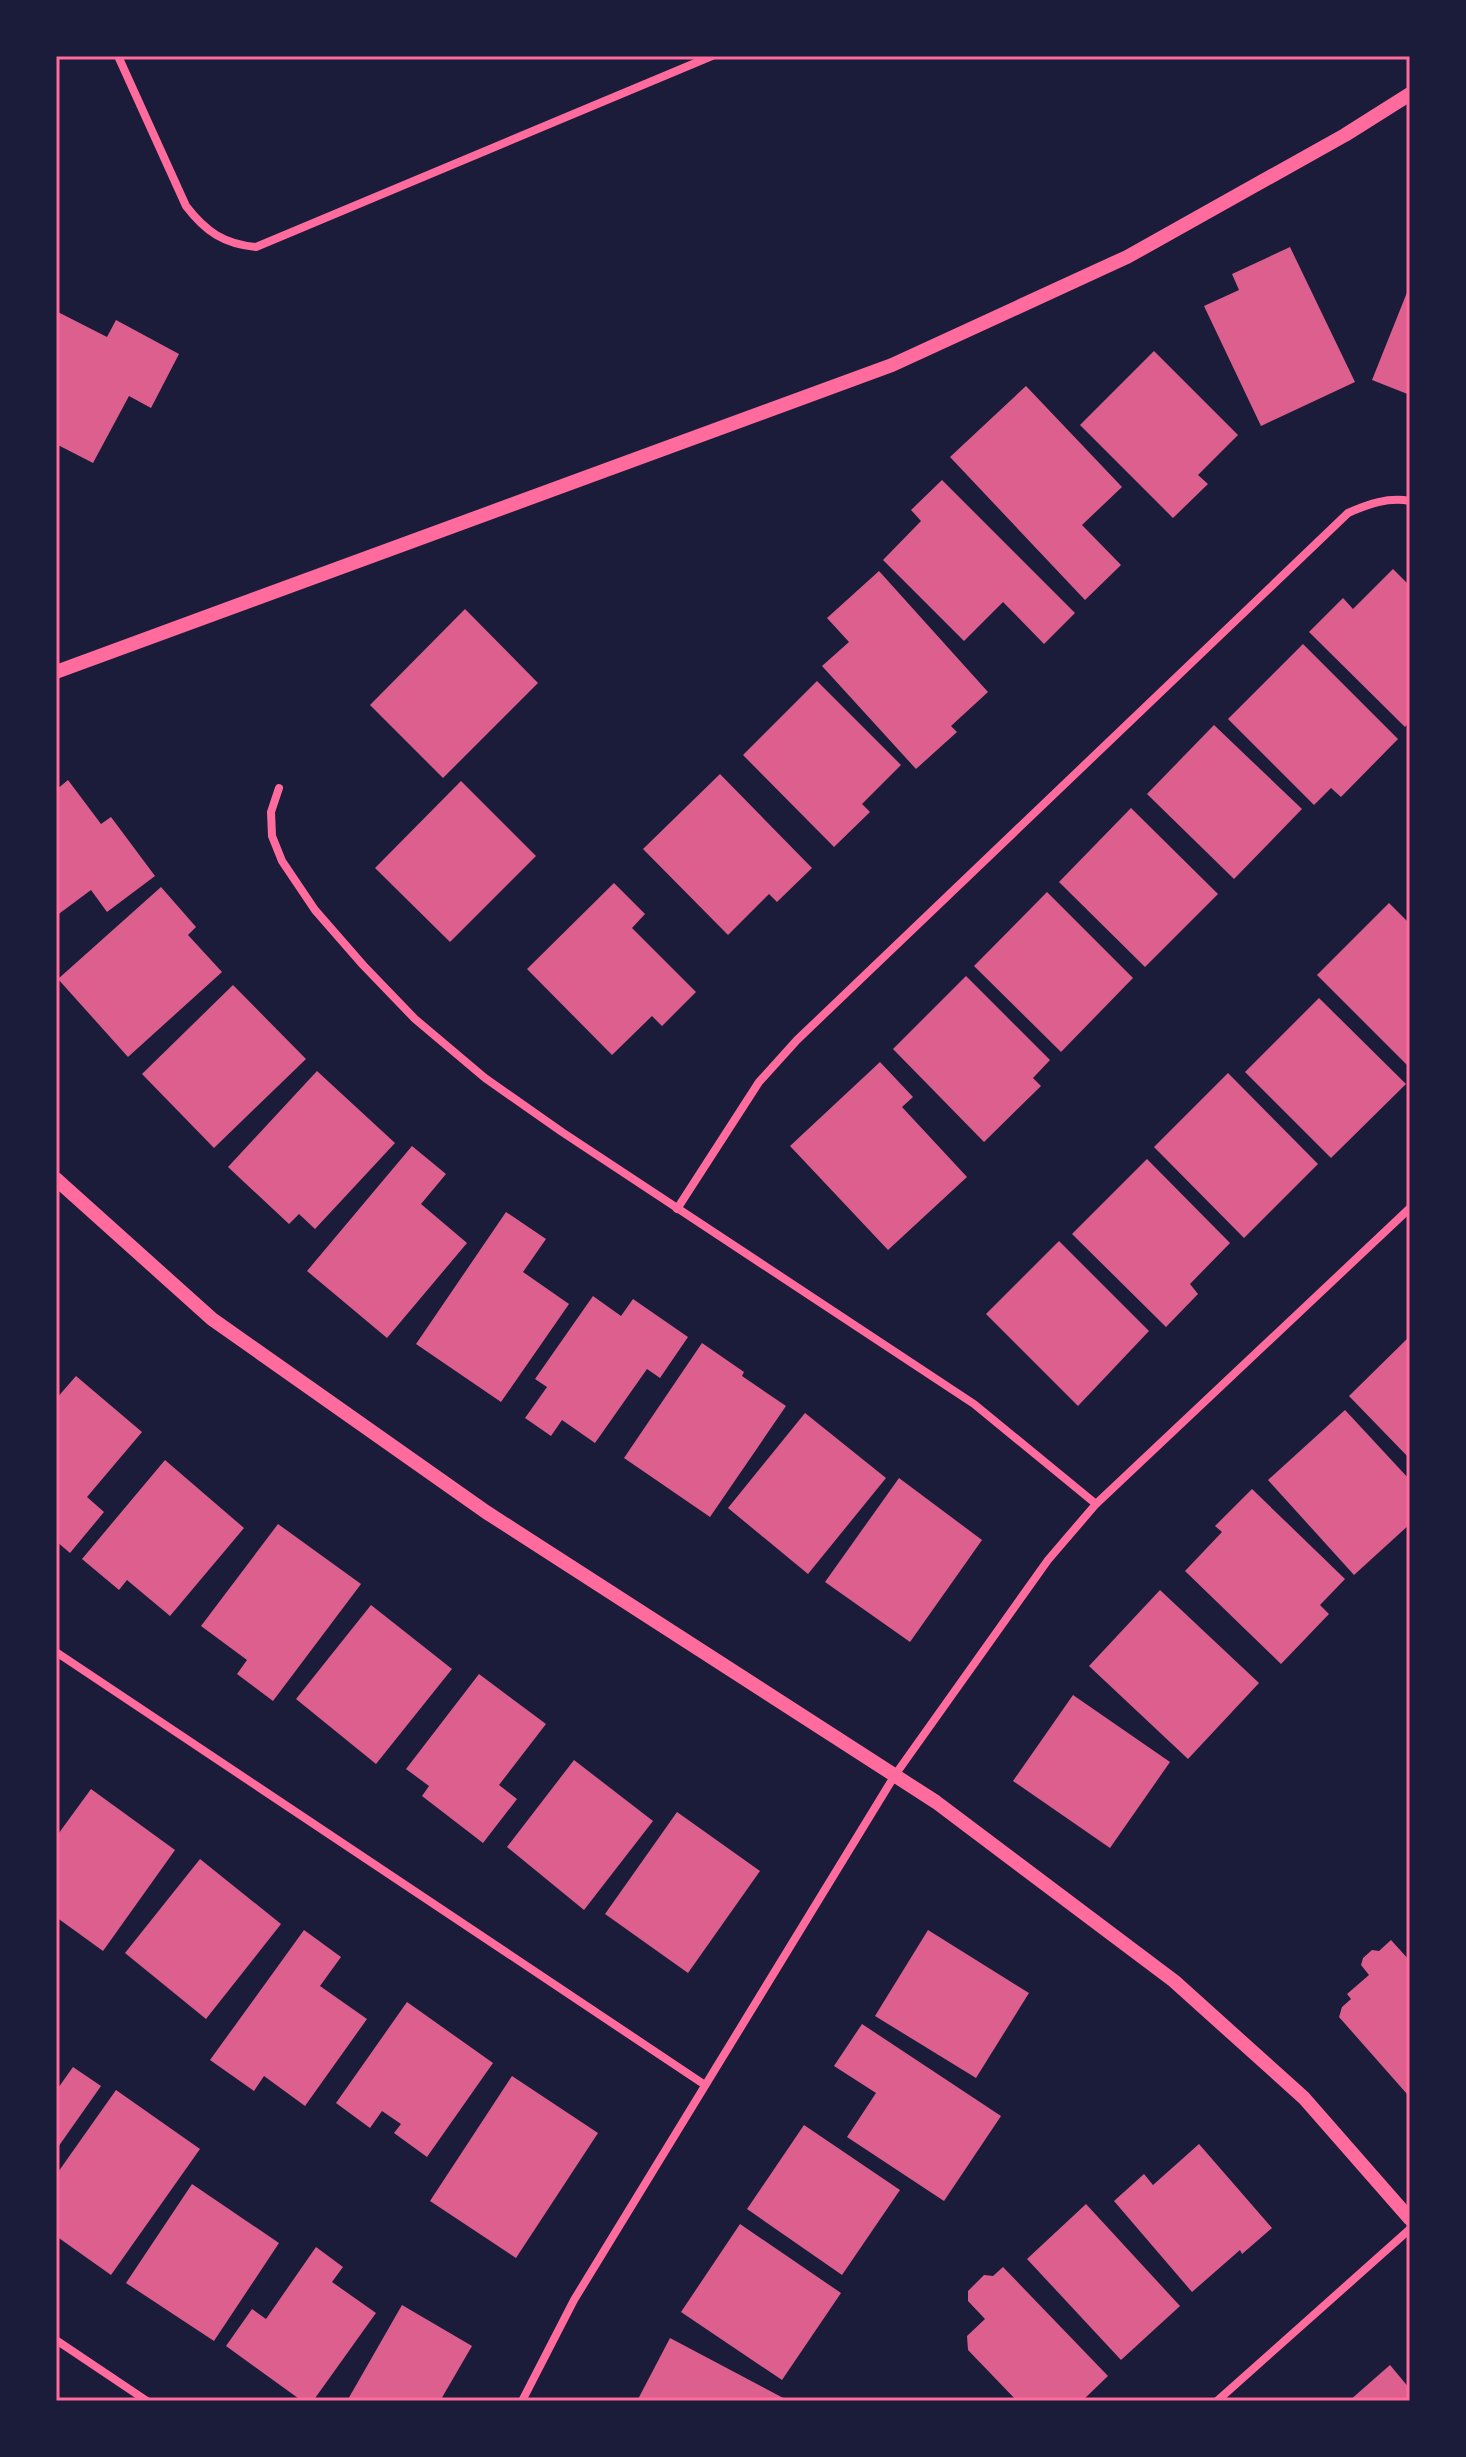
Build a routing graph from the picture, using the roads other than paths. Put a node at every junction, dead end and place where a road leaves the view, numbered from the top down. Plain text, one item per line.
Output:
1 (118, 56) edge
2 (712, 56) edge
3 (1410, 94) edge
4 (1410, 501) edge
5 (56, 672) edge
6 (279, 788) dead end
7 (56, 1179) edge
8 (1410, 1208) edge
9 (677, 1209) junction
10 (1096, 1504) junction
11 (56, 1652) edge
12 (895, 1775) junction
13 (705, 2085) junction
14 (1410, 2219) edge
15 (1410, 2229) edge
16 (56, 2340) edge
17 (147, 2401) edge
18 (522, 2401) edge
19 (1217, 2401) edge

1 - 2 street
3 - 5 street
4 - 9 street
6 - 9 street
7 - 12 street
8 - 10 street
9 - 10 street
10 - 12 street
11 - 13 street
12 - 13 street
12 - 14 street
13 - 18 street
15 - 19 street
16 - 17 street

